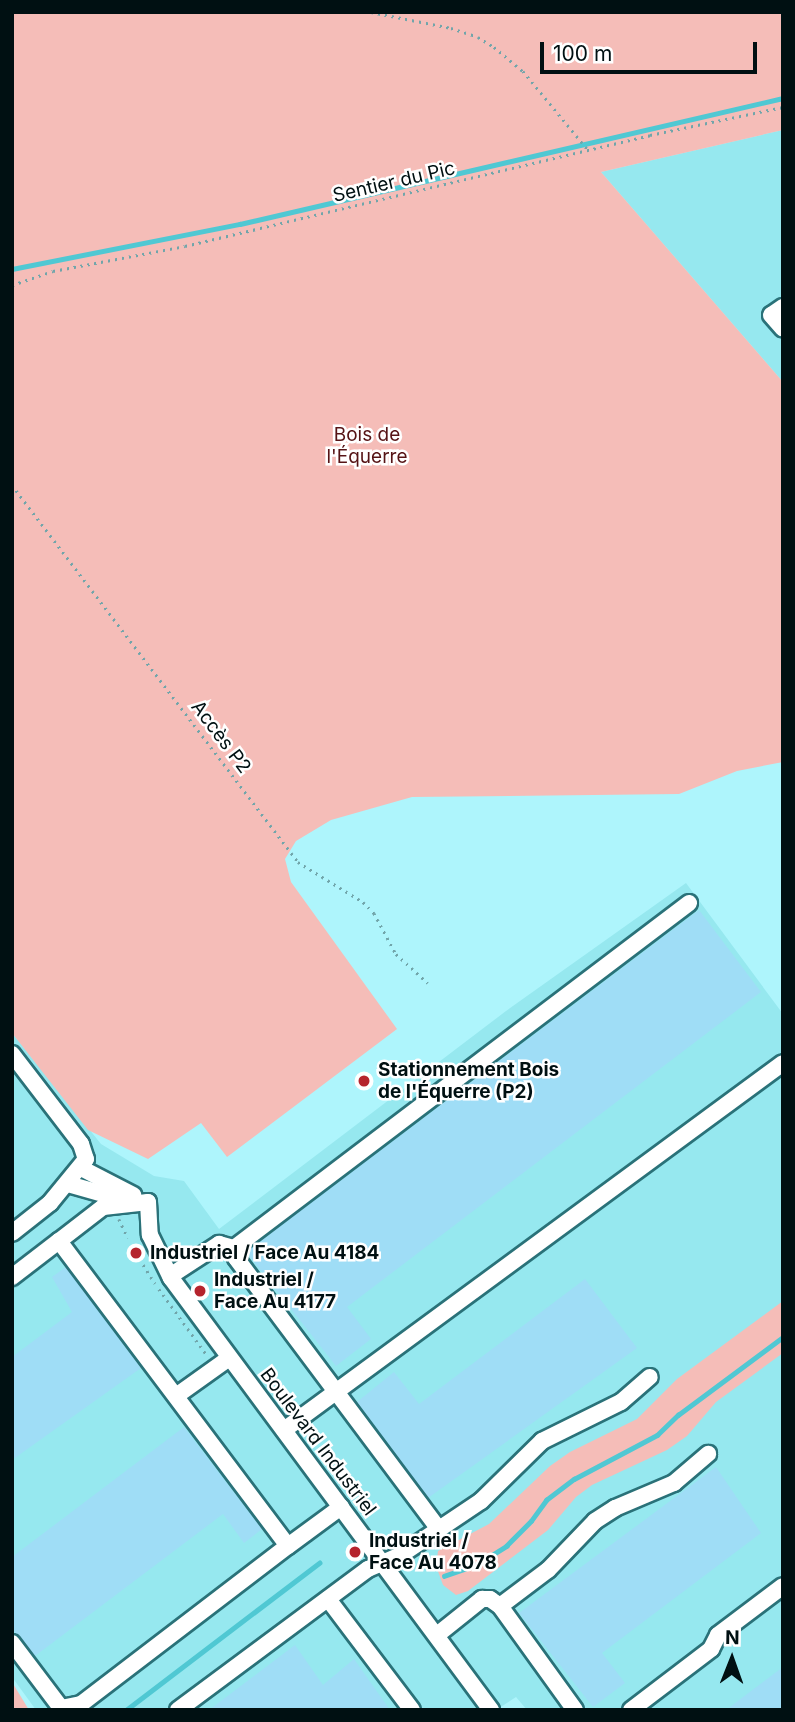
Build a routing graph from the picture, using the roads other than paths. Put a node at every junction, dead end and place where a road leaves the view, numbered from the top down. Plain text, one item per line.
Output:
1 (783, 306) edge
2 (783, 329) edge
3 (689, 903) dead end
4 (12, 1054) edge
5 (783, 1063) edge
6 (81, 1168) junction
7 (68, 1184) junction
8 (148, 1202) junction
9 (12, 1233) edge
10 (59, 1241) junction
11 (234, 1248) junction
12 (170, 1276) junction
13 (12, 1277) edge
14 (229, 1357) junction
15 (650, 1377) dead end
16 (337, 1391) junction
17 (176, 1396) junction
18 (284, 1430) junction
19 (708, 1454) dead end
20 (341, 1507) junction
21 (438, 1528) junction
22 (288, 1546) junction
23 (383, 1563) junction
24 (783, 1586) edge
25 (328, 1599) junction
26 (500, 1606) junction
27 (437, 1635) junction
28 (12, 1643) edge
29 (178, 1710) edge
30 (412, 1710) edge
31 (493, 1710) edge
32 (575, 1710) edge
33 (631, 1710) edge

1 - 2 street
3 - 11 street
4 - 6 street
5 - 16 street
6 - 7 street
6 - 8 street
7 - 8 street
7 - 9 street
8 - 10 street
8 - 12 street, Boulevard Industriel
10 - 13 street
10 - 17 street
11 - 12 street
11 - 16 street
12 - 14 street, Boulevard Industriel
14 - 17 street
14 - 18 street, Boulevard Industriel
15 - 21 street
16 - 18 street
16 - 21 street
17 - 22 street
18 - 20 street, Boulevard Industriel
19 - 26 street
20 - 22 street
20 - 23 street, Boulevard Industriel
21 - 23 street
22 - 28 street
23 - 25 street
23 - 27 street, Boulevard Industriel
24 - 33 street
25 - 29 street
25 - 30 street
26 - 27 street
26 - 32 street
27 - 31 street, Boulevard Industriel

